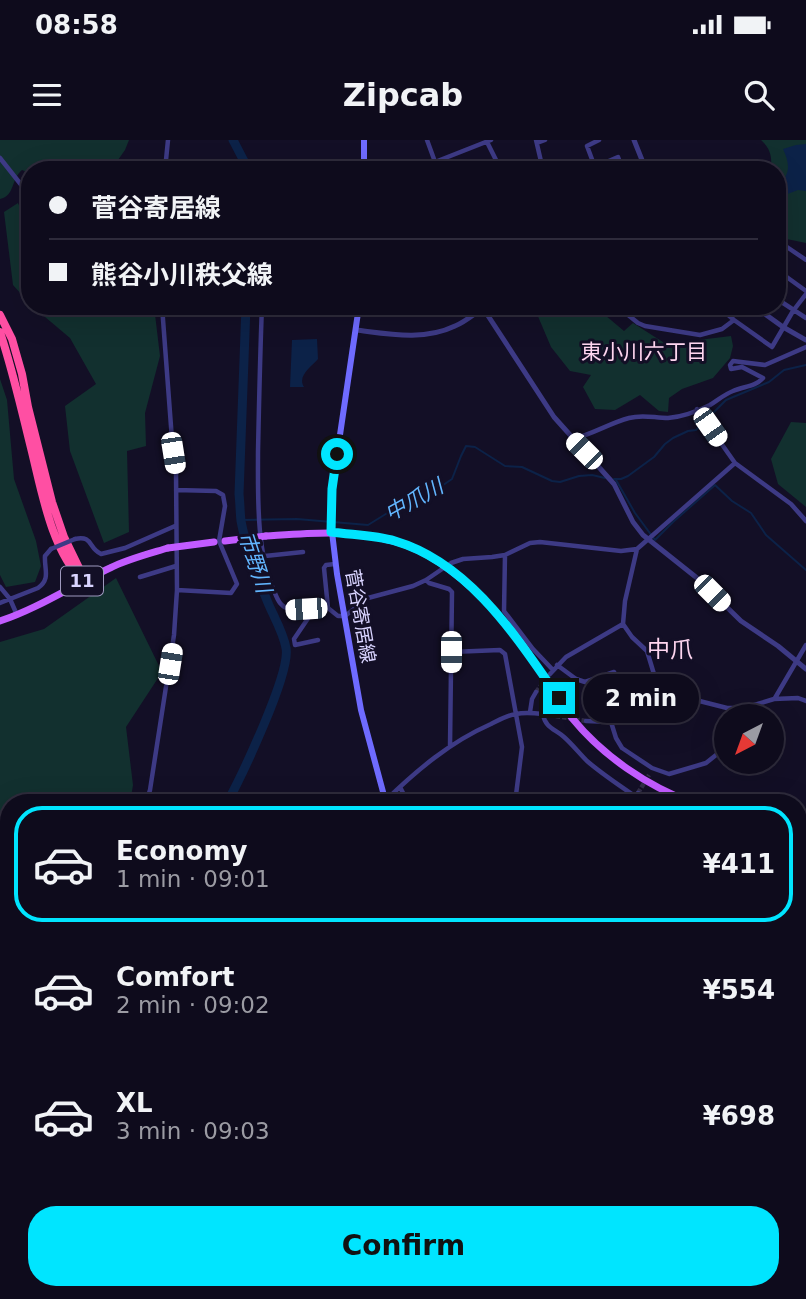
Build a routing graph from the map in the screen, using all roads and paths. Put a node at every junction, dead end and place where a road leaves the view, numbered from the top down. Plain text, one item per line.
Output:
1 (168, 140) edge
2 (364, 140) edge
3 (428, 140) edge
4 (545, 140) edge
5 (599, 140) edge
6 (634, 140) edge
7 (489, 141) edge
8 (537, 142) edge
9 (0, 158) edge
10 (166, 161) edge
11 (365, 161) edge
12 (435, 161) edge
13 (438, 161) edge
14 (497, 161) edge
15 (541, 161) edge
16 (592, 161) edge
17 (642, 161) edge
18 (21, 185) edge
19 (786, 246) edge
20 (806, 260) edge
21 (786, 277) edge
22 (806, 292) edge
23 (786, 306) edge
24 (793, 311) junction
25 (0, 315) edge
26 (163, 315) edge
27 (262, 315) edge
28 (358, 315) edge
29 (471, 315) edge
30 (488, 315) edge
31 (627, 315) edge
32 (728, 315) edge
33 (766, 315) edge
34 (806, 318) edge
35 (733, 320) junction
36 (783, 327) junction
37 (356, 330) junction
38 (0, 332) edge
39 (806, 340) edge
40 (806, 347) edge
41 (697, 409) junction
42 (572, 439) junction
43 (735, 463) junction
44 (176, 490) junction
45 (806, 521) edge
46 (175, 526) junction
47 (331, 532) junction
48 (647, 540) junction
49 (219, 542) junction
50 (637, 549) junction
51 (303, 551) dead end
52 (505, 555) junction
53 (265, 556) junction
54 (335, 564) junction
55 (176, 566) junction
56 (447, 567) junction
57 (140, 577) dead end
58 (426, 580) junction
59 (83, 581) junction
60 (0, 587) edge
61 (177, 590) junction
62 (10, 599) junction
63 (0, 603) edge
64 (328, 608) junction
65 (313, 611) junction
66 (17, 615) junction
67 (345, 616) junction
68 (0, 621) edge
69 (623, 624) junction
70 (318, 640) dead end
71 (806, 646) edge
72 (451, 652) junction
73 (798, 661) junction
74 (806, 669) edge
75 (553, 670) junction
76 (536, 692) tunnel mouth
77 (660, 694) junction
78 (774, 699) junction
79 (806, 702) edge
80 (757, 704) edge
81 (714, 705) edge
82 (632, 711) junction
83 (530, 712) junction
84 (516, 714) junction
85 (586, 721) tunnel mouth
86 (611, 722) junction
87 (450, 746) junction
88 (714, 757) edge
89 (652, 768) junction
90 (649, 775) tunnel mouth
91 (400, 787) junction
92 (149, 794) edge
93 (383, 794) edge
94 (393, 794) edge
95 (404, 794) edge
96 (516, 794) edge
97 (635, 794) edge
98 (670, 794) edge

1 - 10 street
2 - 11 main road
3 - 12 street
4 - 8 street
5 - 16 street
6 - 17 street
7 - 13 street
7 - 14 street
8 - 15 street
9 - 18 street
19 - 20 street
21 - 22 street
22 - 24 street
23 - 24 street
24 - 34 street
24 - 36 street
25 - 59 highway
26 - 44 street
27 - 53 street
28 - 37 main road, 菅谷寄居線
29 - 37 street
30 - 42 street
31 - 35 street
32 - 35 street
33 - 36 street
35 - 36 street
36 - 39 street
37 - 47 main road, 菅谷寄居線
38 - 59 highway
40 - 41 street
41 - 42 street
41 - 43 street
42 - 48 street
43 - 45 street
43 - 48 street
44 - 46 street
44 - 49 street
46 - 55 street
46 - 62 street, bridge
47 - 49 main road, 11, bridge
47 - 54 main road, 菅谷寄居線
47 - 56 main road, 11
48 - 50 street
48 - 73 street
49 - 59 main road, 11, bridge
49 - 61 street
50 - 52 street
50 - 69 street
51 - 53 street
52 - 56 street
52 - 75 street
53 - 65 street
54 - 64 street
54 - 67 main road, 菅谷寄居線
55 - 57 street
55 - 61 street
56 - 58 street
56 - 98 main road, 11
58 - 67 street
58 - 72 street
59 - 66 main road, 11
60 - 62 street
61 - 92 street
62 - 63 street
62 - 66 street
64 - 65 street
64 - 67 street
65 - 70 street
66 - 68 main road, 11
67 - 93 main road, 菅谷寄居線
69 - 75 street
69 - 77 street
71 - 73 street
72 - 84 street
72 - 87 street
73 - 74 street
73 - 78 street
75 - 82 street
76 - 83 street
77 - 81 street
77 - 82 street
78 - 79 street
78 - 80 street
82 - 86 street
83 - 84 street
83 - 97 street
84 - 87 street
84 - 96 street
85 - 86 street
86 - 89 street
87 - 91 street
88 - 89 street
89 - 90 street
91 - 94 street
91 - 95 street

